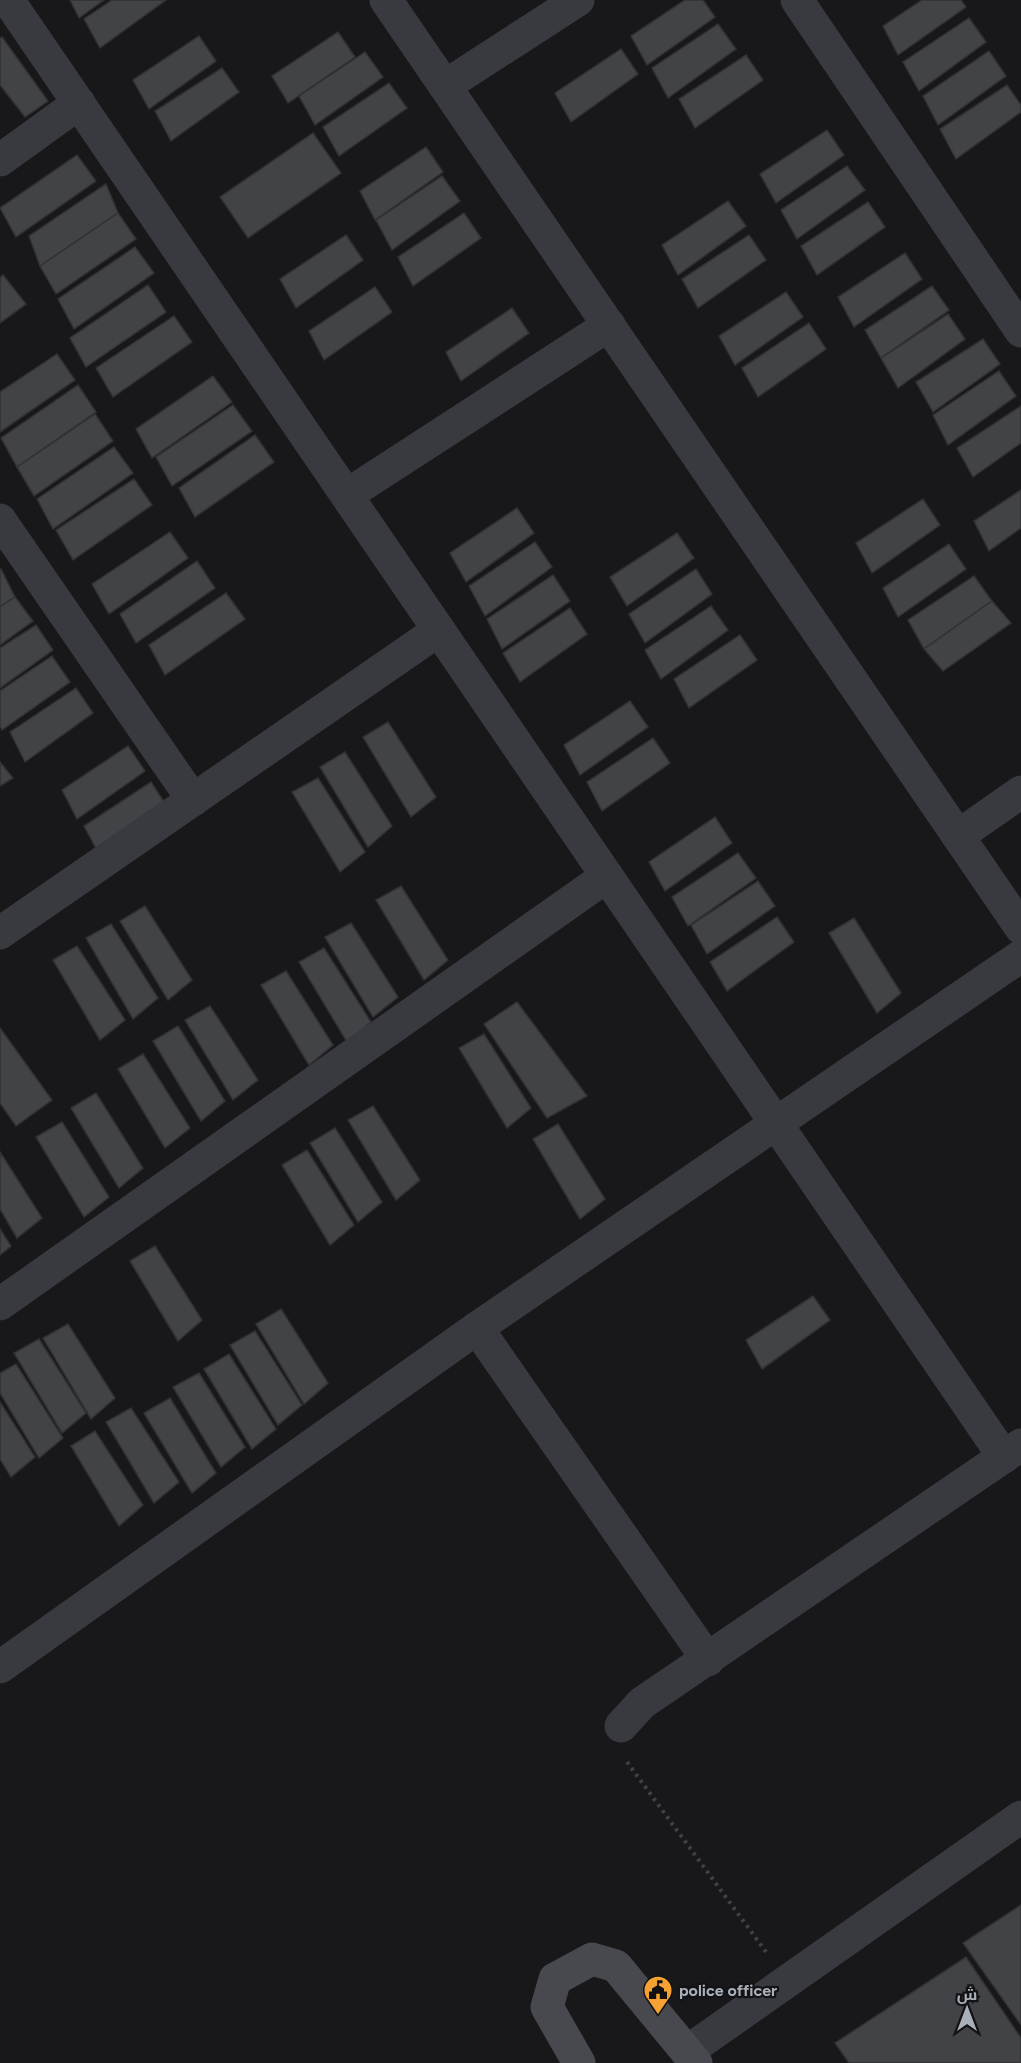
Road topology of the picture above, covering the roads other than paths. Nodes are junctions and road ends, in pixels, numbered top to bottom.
1 (8, 0) edge
2 (386, 0) edge
3 (578, 0) edge
4 (797, 0) edge
5 (445, 86) junction
6 (79, 103) junction
7 (0, 160) edge
8 (609, 325) junction
9 (1021, 331) edge
10 (346, 495) junction
11 (0, 520) edge
12 (439, 630) junction
13 (1021, 792) edge
14 (193, 800) junction
15 (958, 836) junction
16 (607, 876) junction
17 (1021, 928) edge
18 (0, 933) edge
19 (1021, 956) edge
20 (776, 1123) junction
21 (0, 1304) edge
22 (477, 1328) junction
23 (1012, 1451) edge
24 (708, 1660) junction
25 (0, 1667) edge
26 (621, 1726) road end
27 (1021, 1818) edge
28 (692, 2057) edge
29 (579, 2063) edge

1 - 6 street
2 - 5 street
3 - 5 street
4 - 9 street
5 - 8 street
6 - 7 street
6 - 10 street
8 - 10 street
8 - 15 street
10 - 12 street
11 - 14 street
12 - 14 street
12 - 16 street
13 - 15 street
14 - 18 street
15 - 17 street
16 - 20 street
16 - 21 street
19 - 20 street
20 - 22 street
20 - 23 street
22 - 24 street
22 - 25 street
23 - 24 street
24 - 26 street
27 - 28 street
28 - 29 street

